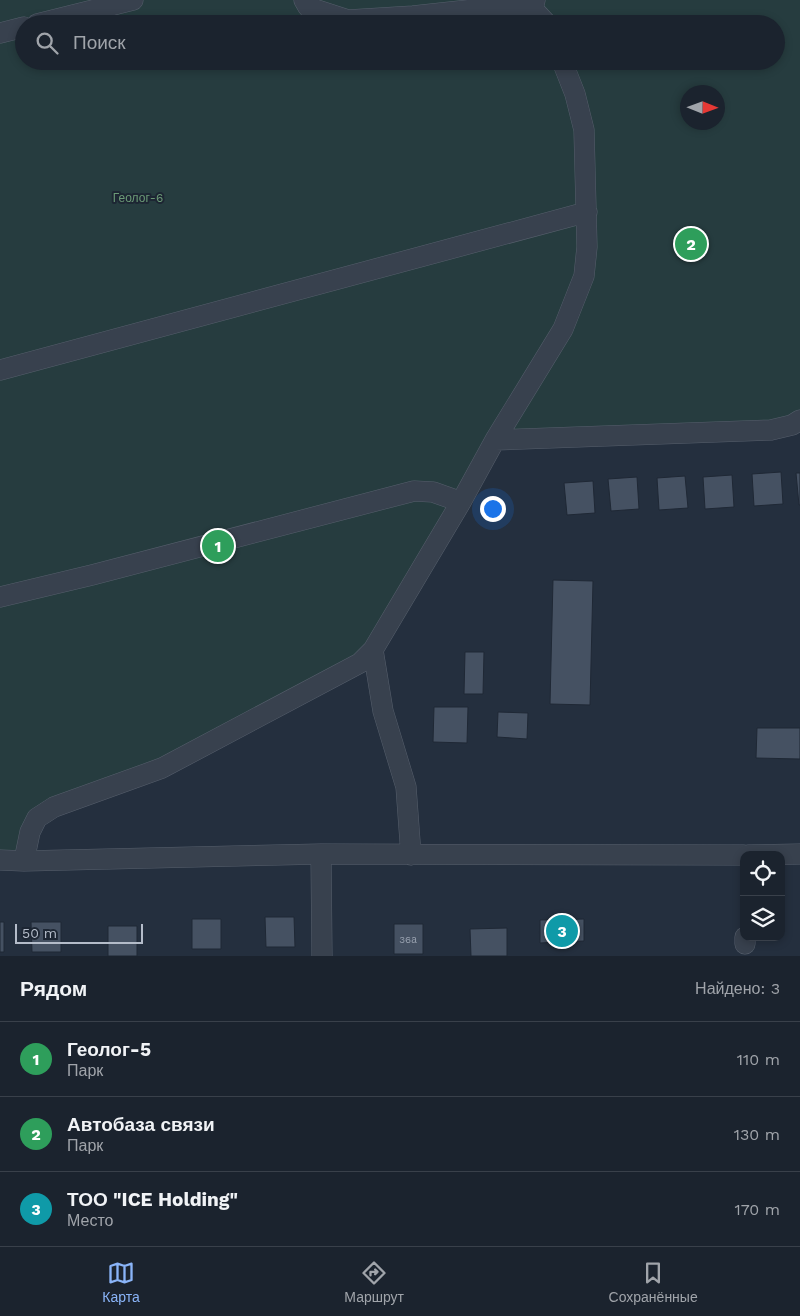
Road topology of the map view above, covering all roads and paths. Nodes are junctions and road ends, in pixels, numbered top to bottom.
1 (133, 0) edge
2 (304, 0) edge
3 (534, 4) edge
4 (73, 15) edge
5 (333, 15) edge
6 (422, 15) edge
7 (541, 15) edge
8 (15, 29) edge
9 (0, 33) edge
10 (566, 70) edge
11 (587, 212) junction
12 (0, 370) edge
13 (800, 420) edge
14 (495, 440) junction
15 (461, 502) junction
16 (0, 597) edge
17 (373, 650) junction
18 (321, 854) junction
19 (785, 854) edge
20 (800, 854) edge
21 (411, 855) junction
22 (740, 855) edge
23 (0, 860) edge
24 (24, 861) junction
25 (322, 956) edge

1 - 4 street
2 - 5 street
3 - 6 street
3 - 7 street
8 - 9 street
10 - 11 street
11 - 12 street
11 - 14 street
13 - 14 street
14 - 15 street
15 - 16 street
15 - 17 street
17 - 21 street
17 - 24 street
18 - 21 street
18 - 24 street
18 - 25 street
19 - 20 street
21 - 22 street
23 - 24 street

